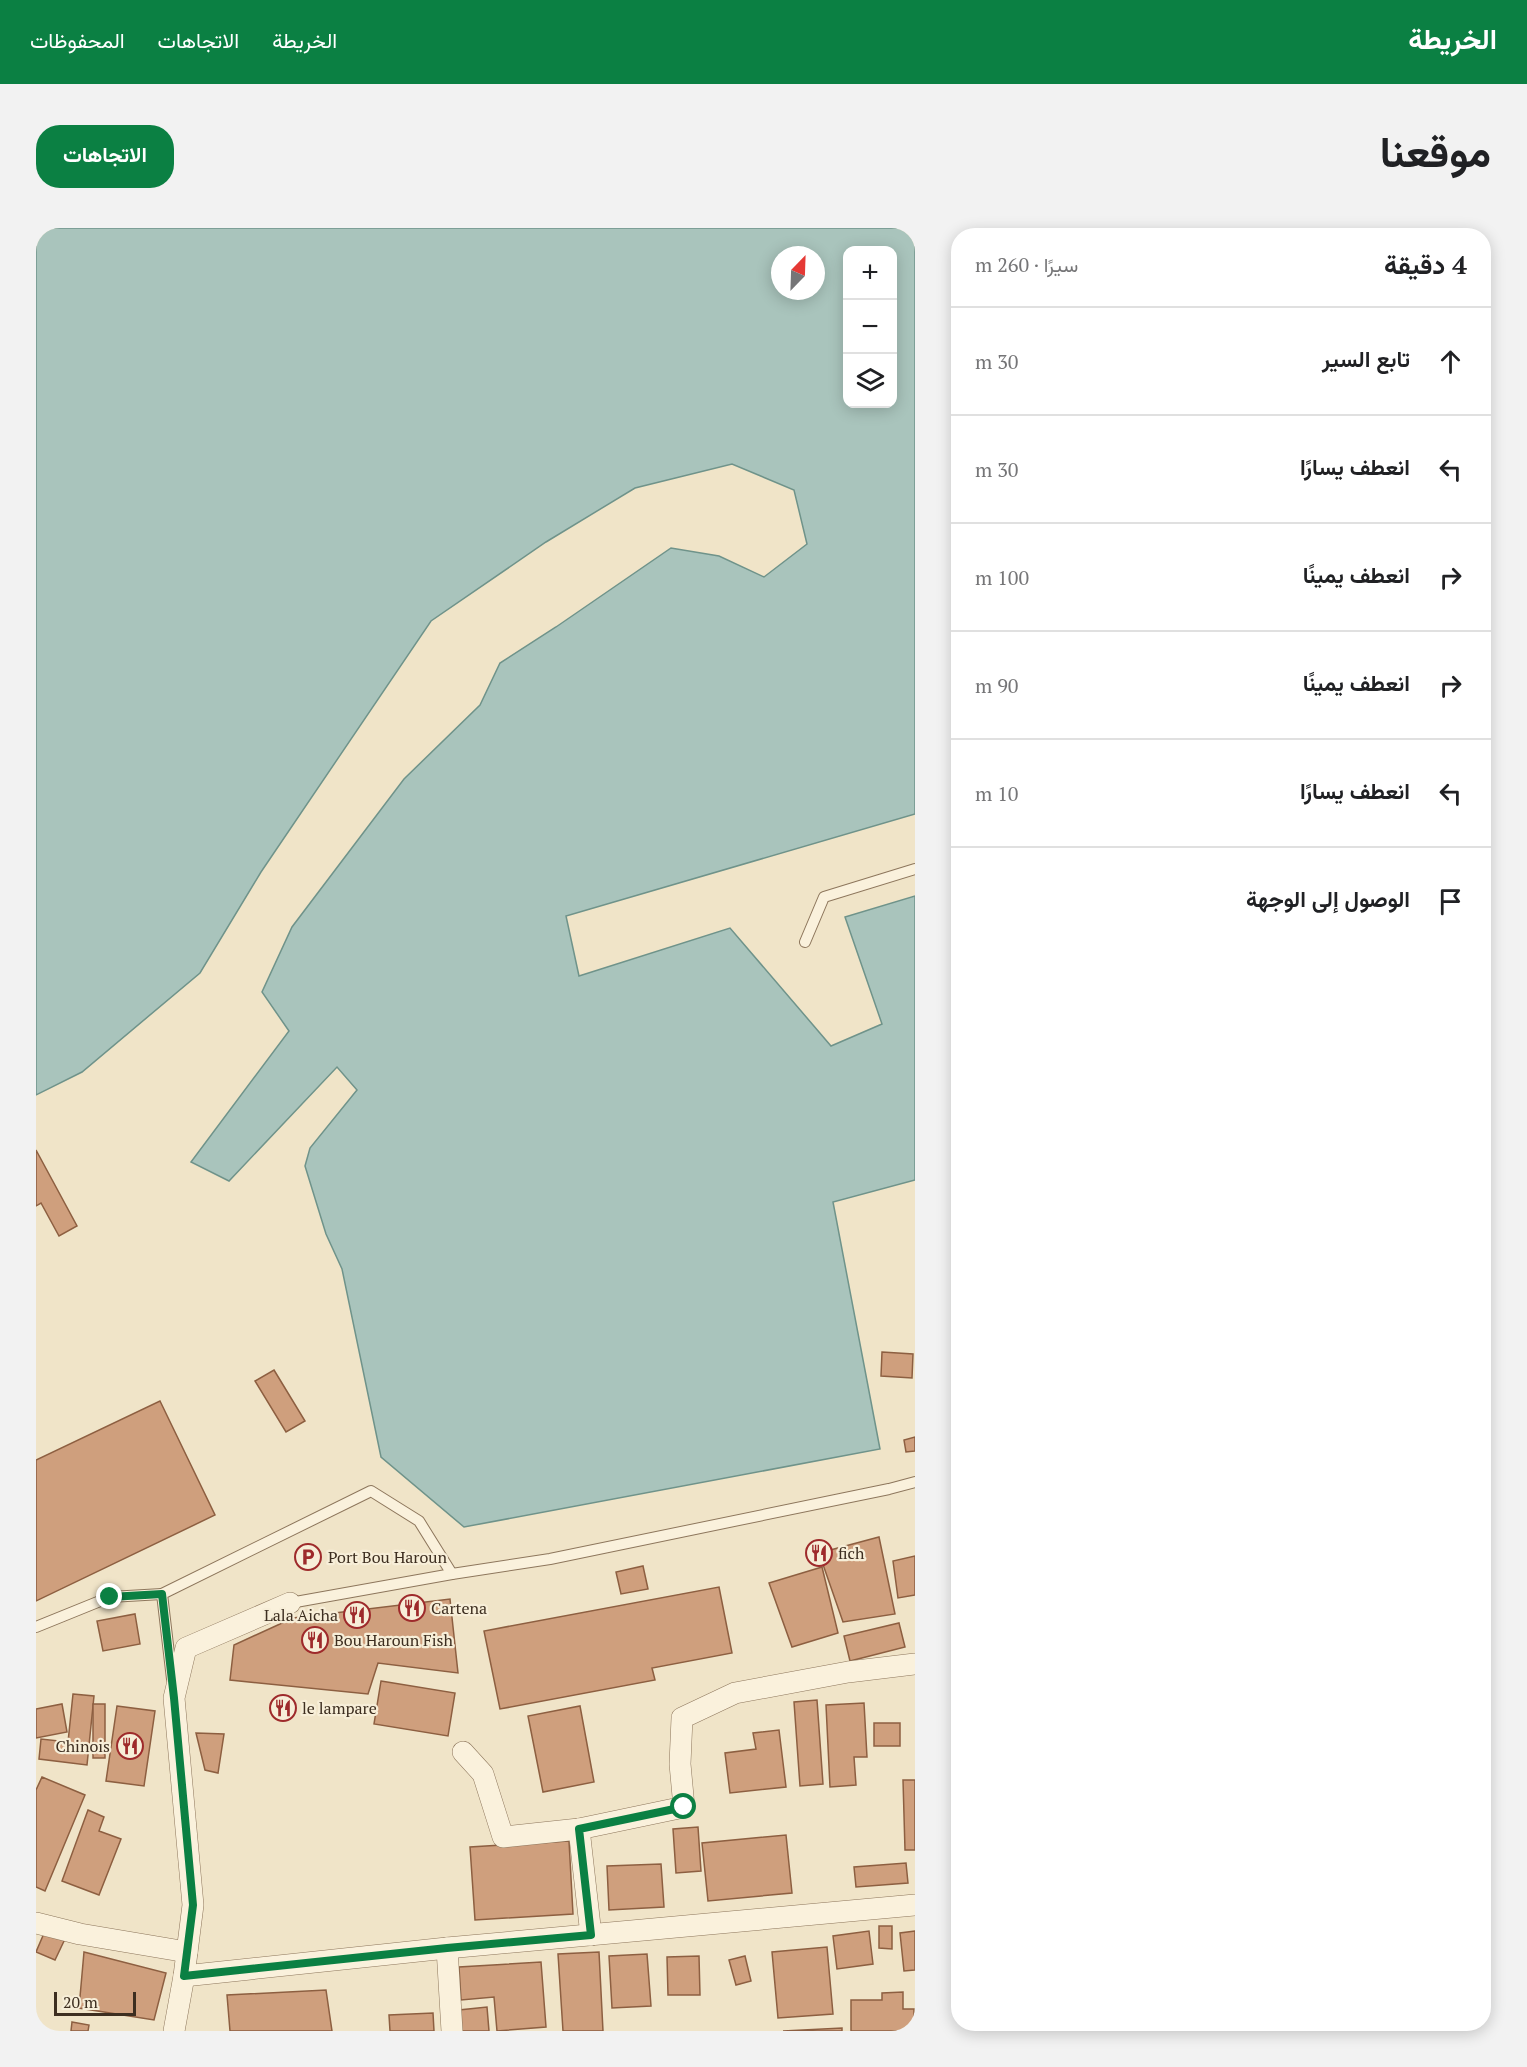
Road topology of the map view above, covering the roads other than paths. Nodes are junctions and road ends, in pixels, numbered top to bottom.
1 (915, 869) edge
2 (805, 942) dead end
3 (915, 1482) edge
4 (452, 1574) junction
5 (162, 1594) junction
6 (290, 1603) joint
7 (36, 1627) edge
8 (915, 1664) edge
9 (174, 1698) junction
10 (463, 1752) dead end
11 (579, 1829) junction
12 (915, 1905) edge
13 (36, 1923) edge
14 (591, 1935) junction
15 (447, 1948) junction
16 (187, 1952) junction
17 (184, 1976) junction
18 (174, 2031) edge
19 (452, 2031) edge

1 - 2 lane
3 - 4 lane
4 - 5 lane
4 - 6 lane
5 - 7 lane
5 - 9 lane
6 - 9 street
8 - 11 street
9 - 16 street
10 - 11 street
11 - 14 street
12 - 14 street
13 - 16 street
14 - 15 street
15 - 17 street
15 - 19 street
16 - 17 street
17 - 18 street

